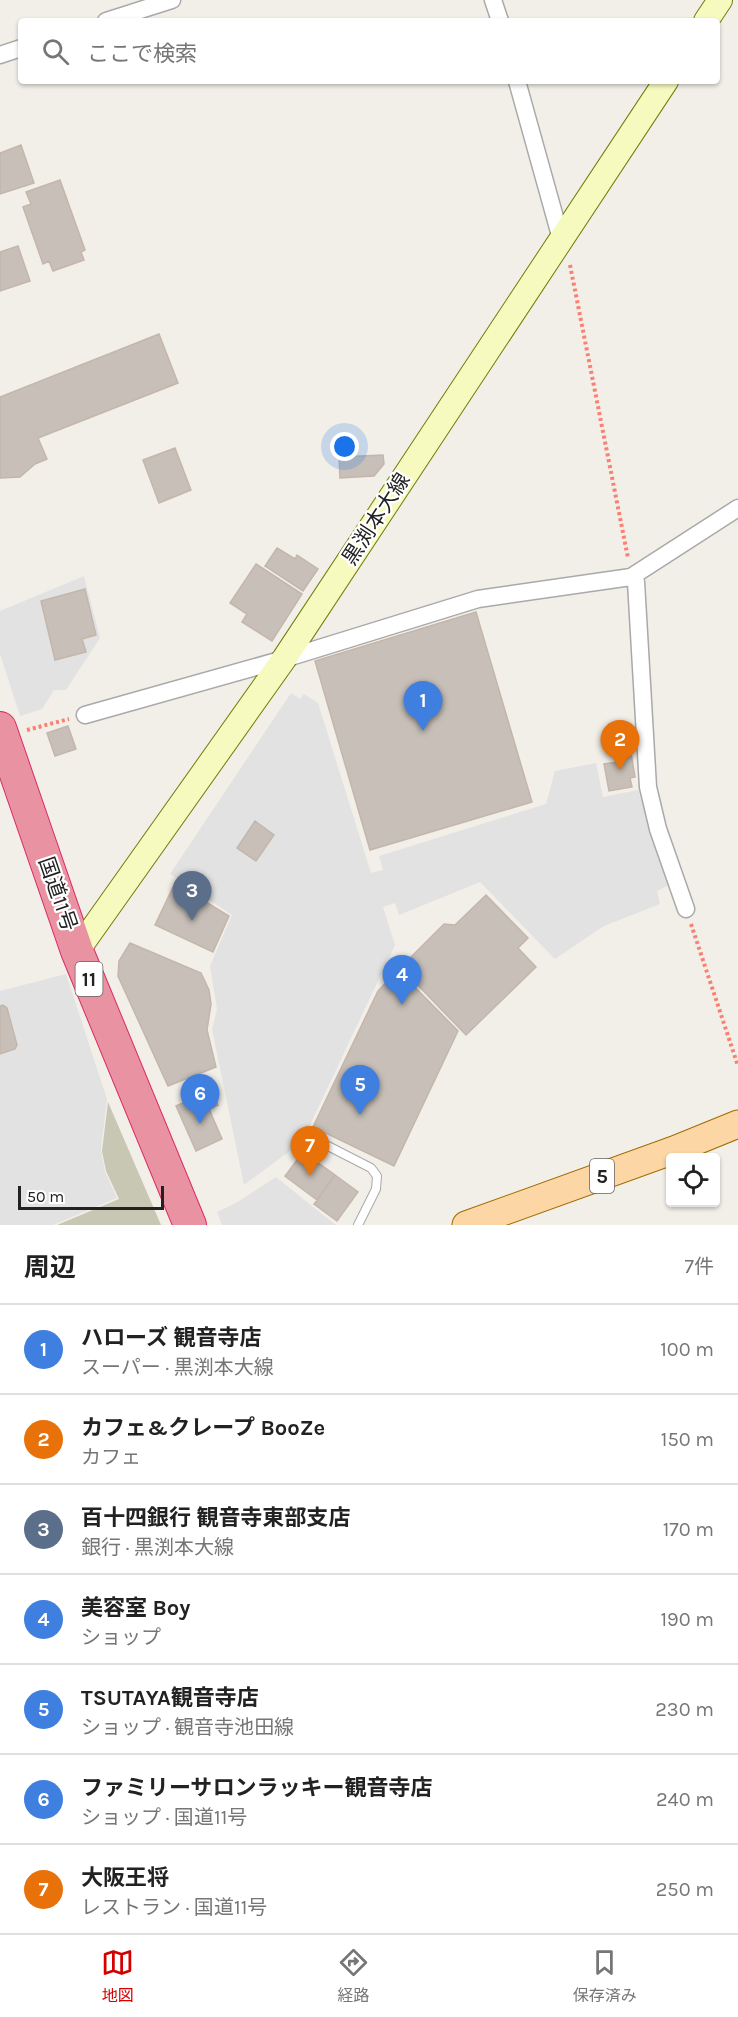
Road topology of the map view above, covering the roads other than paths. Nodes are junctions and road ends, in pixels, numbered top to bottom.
1 (172, 0) edge
2 (493, 0) edge
3 (720, 0) edge
4 (115, 18) edge
5 (499, 18) edge
6 (708, 18) edge
7 (18, 49) edge
8 (0, 55) edge
9 (518, 84) edge
10 (664, 84) edge
11 (561, 239) junction
12 (738, 508) edge
13 (631, 576) junction
14 (284, 659) junction
15 (85, 715) road end
16 (1, 734) edge
17 (686, 909) road end
18 (77, 951) junction
19 (738, 1124) edge
20 (328, 1146) dead end
21 (190, 1225) edge
22 (358, 1225) edge
23 (466, 1225) edge

1 - 4 street
2 - 5 street
3 - 6 main road
7 - 8 street
9 - 11 street
10 - 11 main road, 黒渕本大線
11 - 14 main road, 黒渕本大線
12 - 13 street
13 - 14 street
13 - 17 street
14 - 15 street
14 - 18 main road, 黒渕本大線
16 - 18 highway, 国道11号 / 11
18 - 21 highway, 国道11号 / 11
19 - 23 main road, 5
20 - 22 lane

